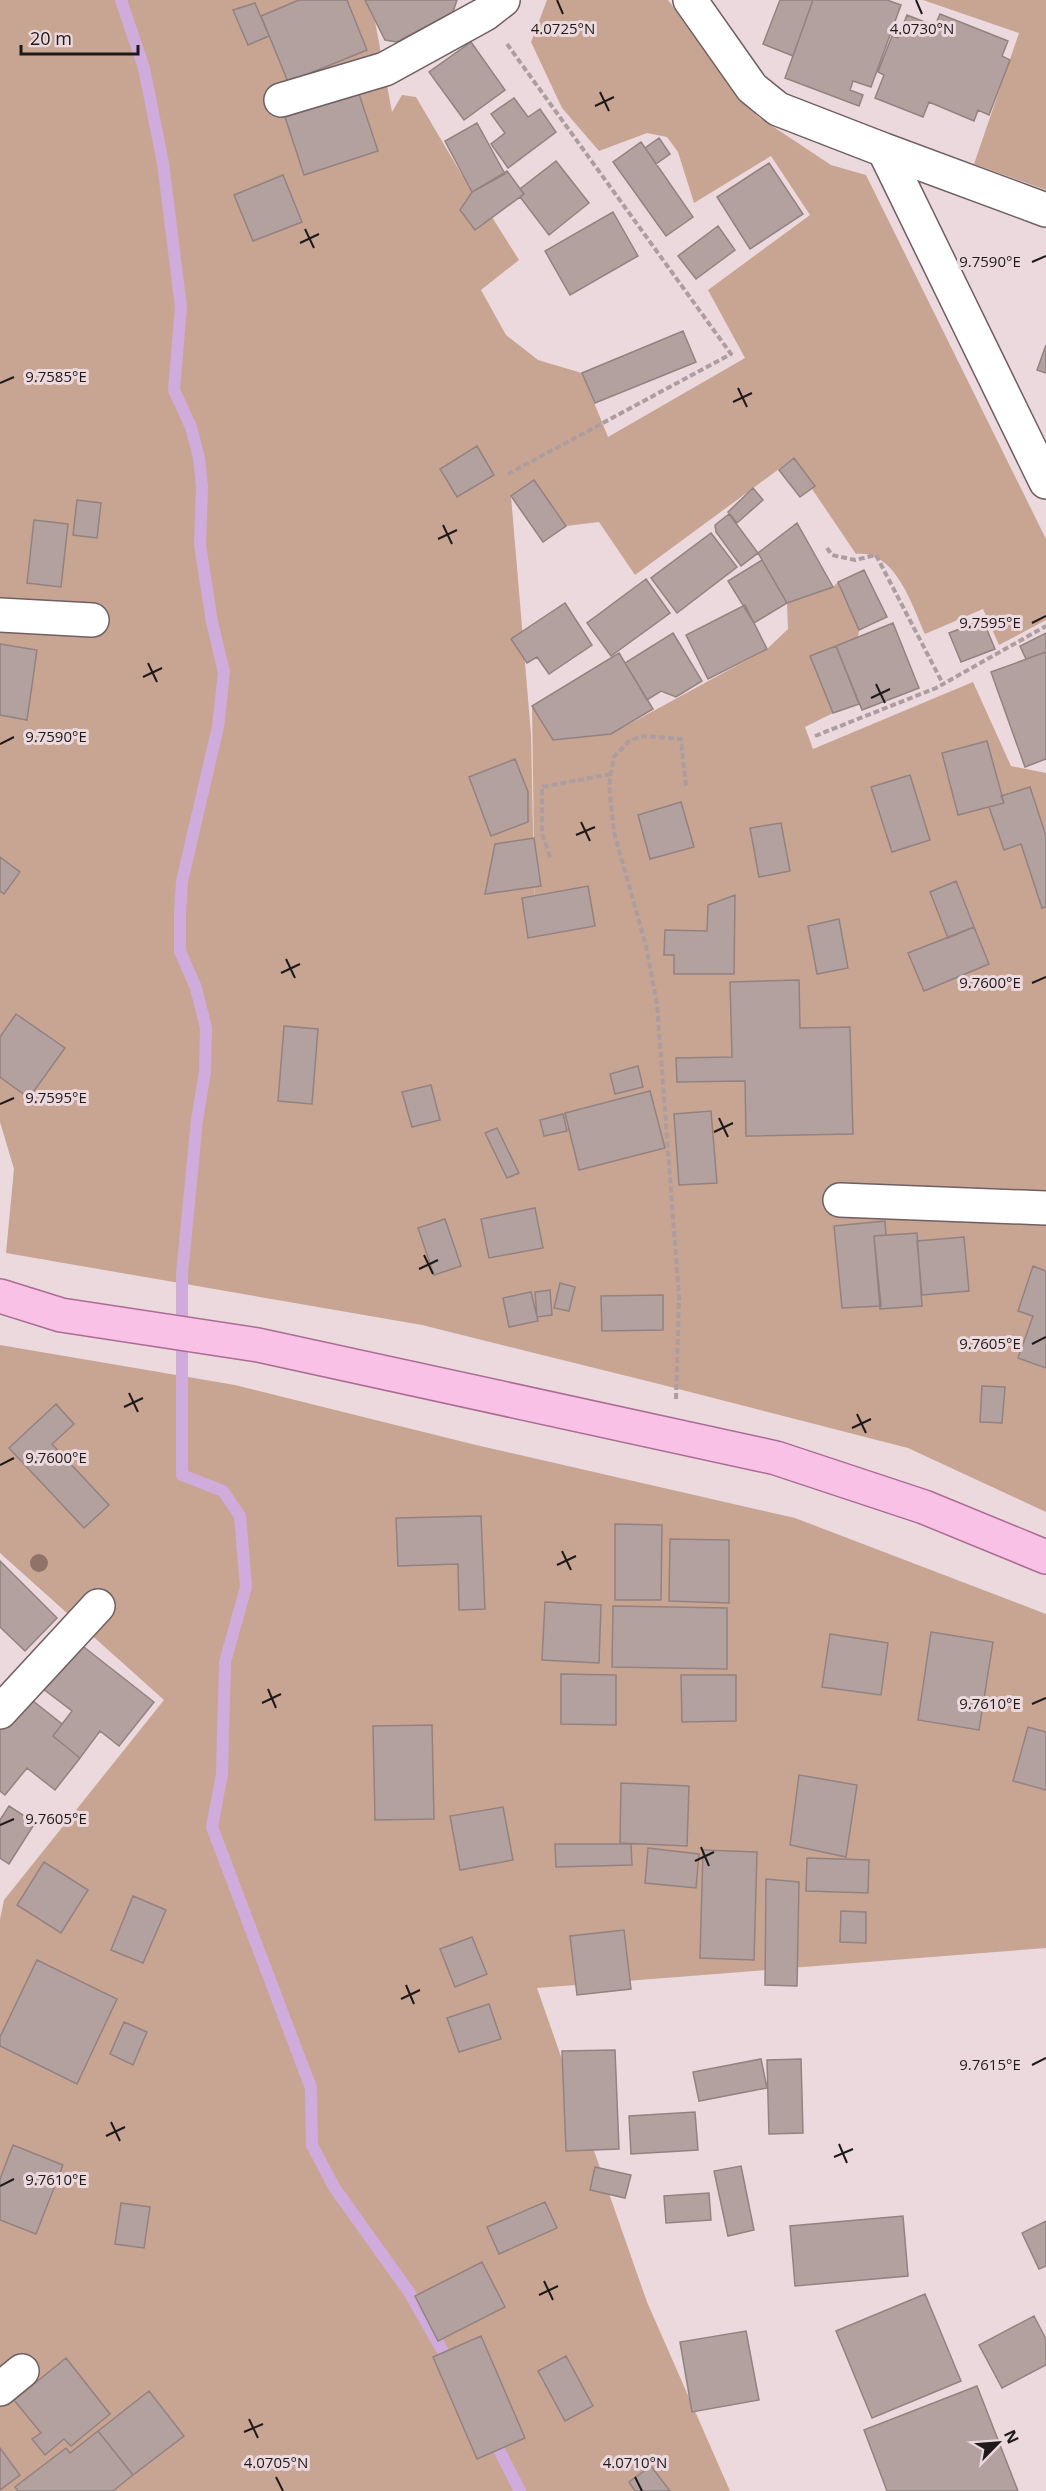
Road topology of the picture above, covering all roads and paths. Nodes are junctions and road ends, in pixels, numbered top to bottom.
1 (690, 0) edge
2 (494, 7) edge
3 (282, 100) dead end
4 (884, 150) junction
5 (1046, 210) edge
6 (508, 474) dead end
7 (1046, 482) edge
8 (827, 548) dead end
9 (0, 615) edge
10 (92, 620) dead end
11 (1046, 626) edge
12 (943, 684) junction
13 (815, 736) dead end
14 (611, 774) junction
15 (686, 787) dead end
16 (550, 857) dead end
17 (840, 1200) dead end
18 (1046, 1208) edge
19 (0, 1296) edge
20 (674, 1436) junction
21 (1046, 1557) edge
22 (98, 1606) dead end
23 (0, 1712) edge

1 - 4 street
2 - 3 street
2 - 6 path
4 - 5 street
4 - 7 street
8 - 12 path
9 - 10 street
11 - 12 path
12 - 13 path
14 - 15 path
14 - 16 path
14 - 20 path
17 - 18 street
19 - 20 main road
20 - 21 main road
22 - 23 street

